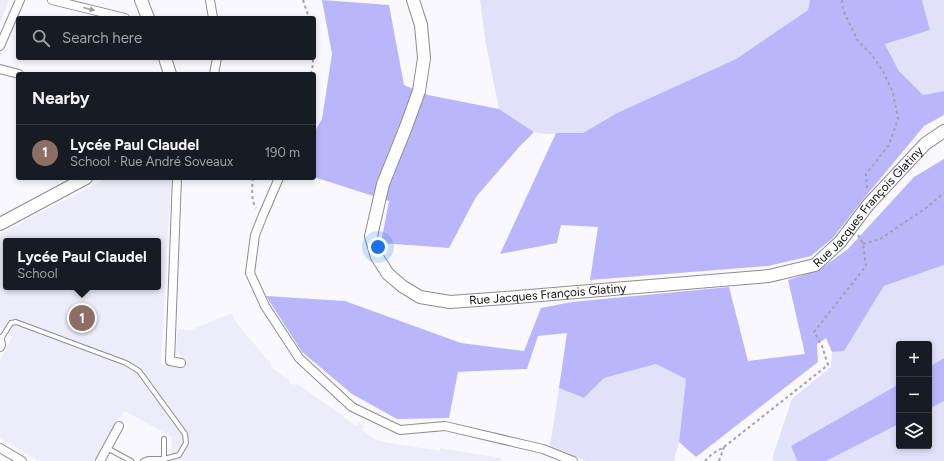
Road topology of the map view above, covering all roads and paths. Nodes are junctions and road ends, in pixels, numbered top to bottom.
1 (20, 0) edge
2 (52, 0) edge
3 (141, 0) edge
4 (210, 0) edge
5 (303, 0) edge
6 (413, 0) edge
7 (842, 0) edge
8 (118, 16) edge
9 (147, 16) edge
10 (213, 16) edge
11 (308, 16) edge
12 (0, 46) edge
13 (166, 60) edge
14 (217, 60) edge
15 (313, 60) edge
16 (0, 69) edge
17 (169, 72) edge
18 (214, 72) edge
19 (311, 72) edge
20 (16, 73) edge
21 (944, 131) edge
22 (82, 180) edge
23 (177, 180) edge
24 (253, 180) edge
25 (277, 180) edge
26 (944, 193) edge
27 (868, 205) junction
28 (263, 216) junction
29 (0, 224) edge
30 (851, 228) junction
31 (863, 244) junction
32 (0, 341) edge
33 (181, 363) dead end
34 (119, 426) dead end
35 (164, 439) dead end
36 (724, 447) junction
37 (0, 448) edge
38 (107, 448) junction
39 (164, 460) edge
40 (22, 461) edge
41 (100, 461) edge
42 (131, 461) edge
43 (143, 461) edge
44 (573, 461) edge
45 (704, 461) edge
46 (719, 461) edge

1 - 12 street
2 -> 8 street
3 - 9 main road
4 - 10 street
5 - 11 path
6 - 30 main road, Rue Jacques François Glatiny
7 - 27 path
13 - 17 main road
14 - 18 street
15 - 19 path
16 - 20 street
21 - 27 main road, Rue Jacques François Glatiny
22 - 29 main road
23 - 33 street
24 - 28 path
25 - 28 street
26 - 31 path
27 - 30 main road, Rue Jacques François Glatiny
28 - 44 street
30 - 31 path
31 - 36 path
32 - 39 lane
34 - 38 street
35 - 39 lane
36 - 45 path
36 - 46 path
37 - 40 street
38 - 41 street
38 - 42 lane
39 - 43 lane

